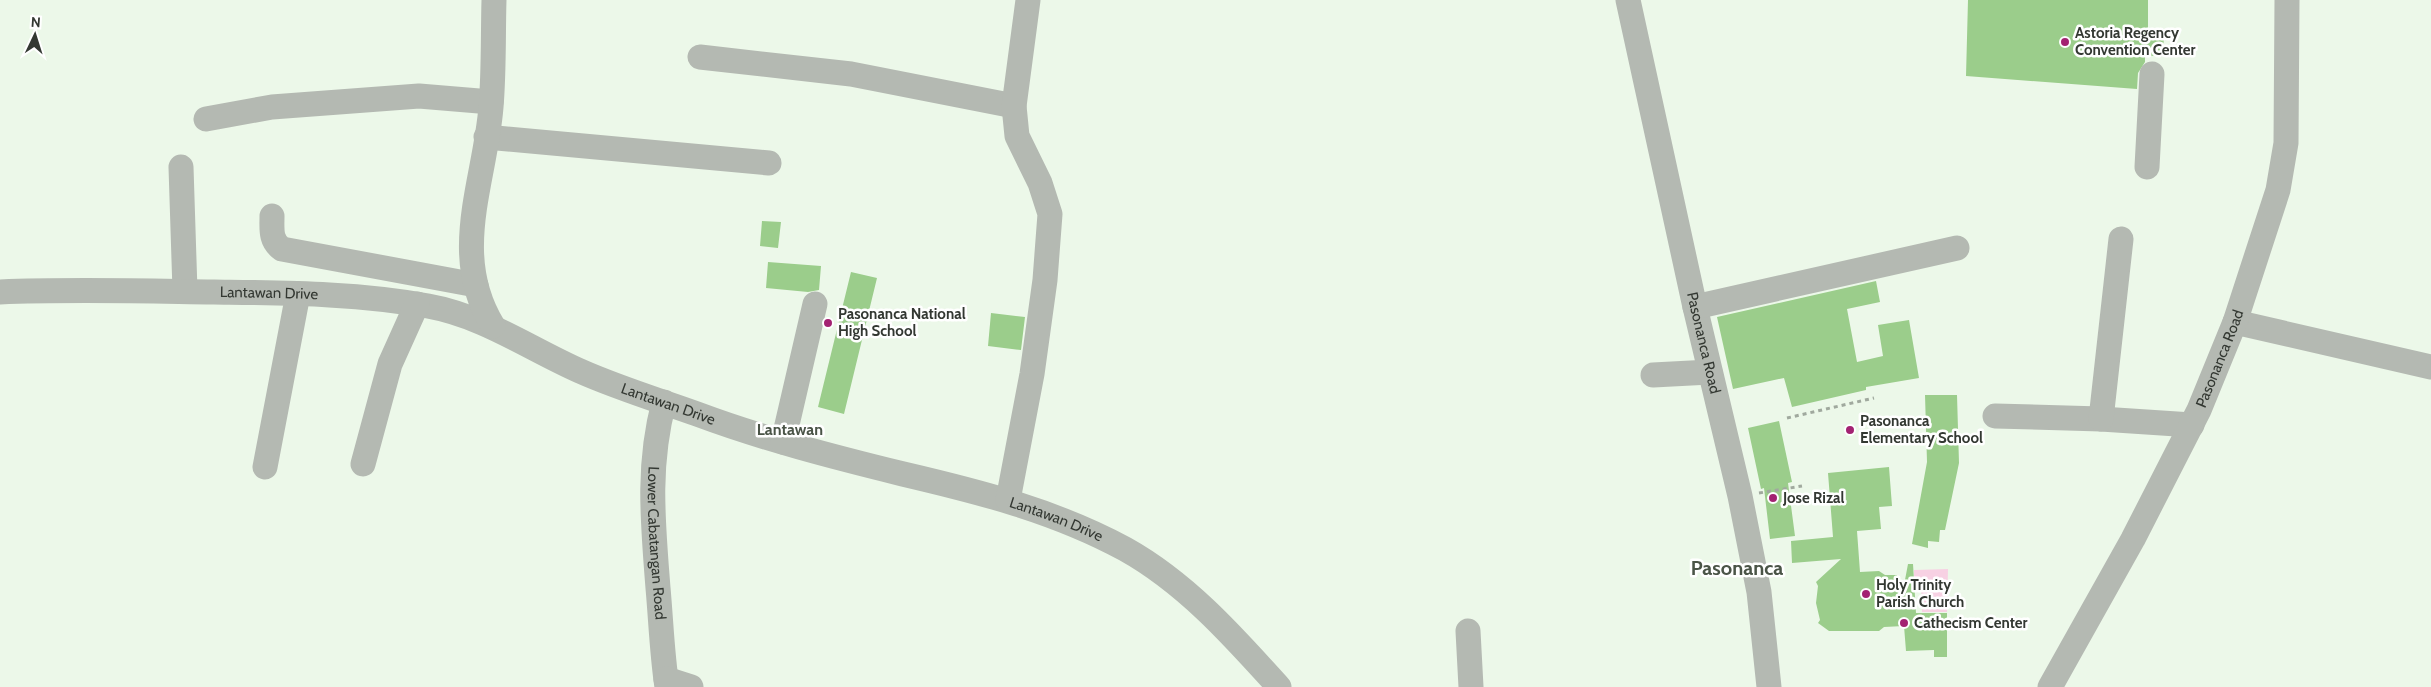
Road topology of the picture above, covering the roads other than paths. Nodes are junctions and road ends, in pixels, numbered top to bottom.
1 (494, 0) edge
2 (1028, 0) edge
3 (1628, 0) edge
4 (2287, 0) edge
5 (700, 57) dead end
6 (2152, 74) dead end
7 (491, 102) junction
8 (1014, 106) junction
9 (206, 119) dead end
10 (486, 137) junction
11 (769, 163) dead end
12 (181, 166) dead end
13 (2147, 167) dead end
14 (272, 216) dead end
15 (2121, 239) dead end
16 (1957, 248) dead end
17 (476, 285) junction
18 (185, 291) junction
19 (0, 292) edge
20 (298, 294) junction
21 (417, 304) junction
22 (815, 304) dead end
23 (1696, 307) junction
24 (2235, 322) junction
25 (492, 326) junction
26 (2431, 367) edge
27 (1710, 372) junction
28 (1653, 375) dead end
29 (664, 402) junction
30 (1995, 416) dead end
31 (2100, 419) junction
32 (2192, 425) junction
33 (783, 442) junction
34 (363, 464) dead end
35 (265, 467) dead end
36 (1008, 500) junction
37 (1468, 631) dead end
38 (666, 683) edge
39 (691, 687) edge
40 (1279, 687) edge
41 (1471, 687) edge
42 (1769, 687) edge
43 (2050, 687) edge

1 - 7 street
2 - 8 street
3 - 23 street, Pasonanca Road
4 - 24 street, Pasonanca Road
5 - 8 street
6 - 13 street
7 - 9 street
7 - 10 street
8 - 36 street
10 - 11 street
10 - 17 street
12 - 18 street
14 - 17 street
15 - 31 street
16 - 23 street
17 - 25 street
18 - 19 street, Lantawan Drive
18 - 20 street, Lantawan Drive
20 - 21 street, Lantawan Drive
20 - 35 street
21 - 25 street, Lantawan Drive
21 - 34 street
22 - 33 street
23 - 27 street, Pasonanca Road
24 - 26 street
24 - 32 street, Pasonanca Road
25 - 29 street, Lantawan Drive
27 - 28 street
27 - 42 street, Pasonanca Road
29 - 33 street, Lantawan Drive
29 - 38 street, Lower Cabatangan Road
30 - 31 street
31 - 32 street
32 - 43 street, Pasonanca Road
33 - 36 street, Lantawan Drive
36 - 40 street, Lantawan Drive
37 - 41 street
38 - 39 street

